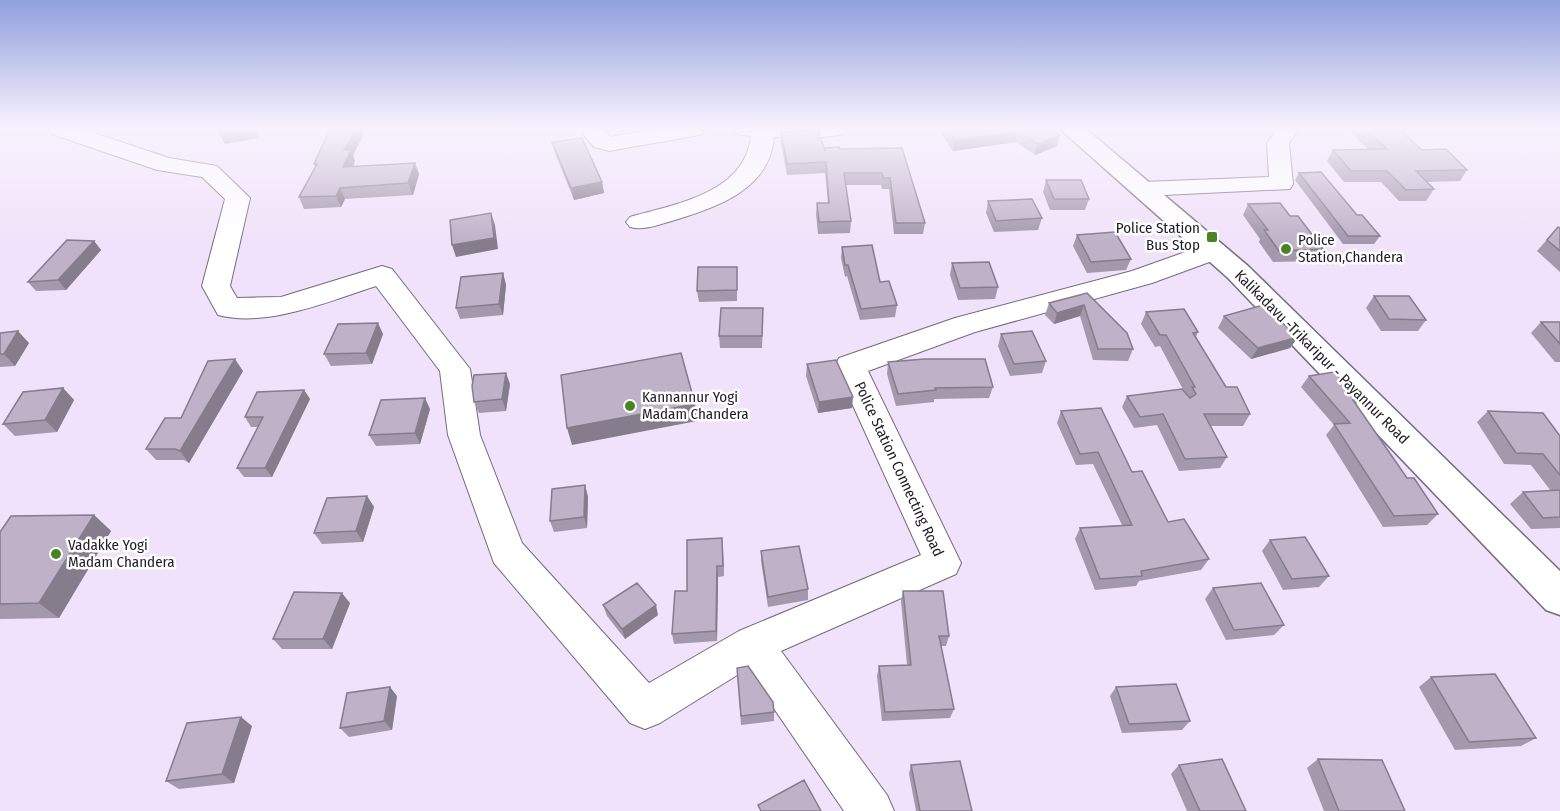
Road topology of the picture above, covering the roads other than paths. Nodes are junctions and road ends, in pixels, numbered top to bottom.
1 (179, 167) edge
2 (753, 167) edge
3 (1117, 167) edge
4 (1280, 167) edge
5 (1143, 189) junction
6 (639, 222) dead end
7 (1214, 251) junction
8 (1560, 597) edge
9 (753, 644) junction
10 (871, 811) edge

1 - 9 street
2 - 6 street
3 - 5 main road, Kalikadavu -Trikaripur - Payannur Road
4 - 5 street
5 - 7 main road, Kalikadavu -Trikaripur - Payannur Road
7 - 8 main road, Kalikadavu -Trikaripur - Payannur Road
7 - 9 street, Police Station Connecting Road
9 - 10 street

